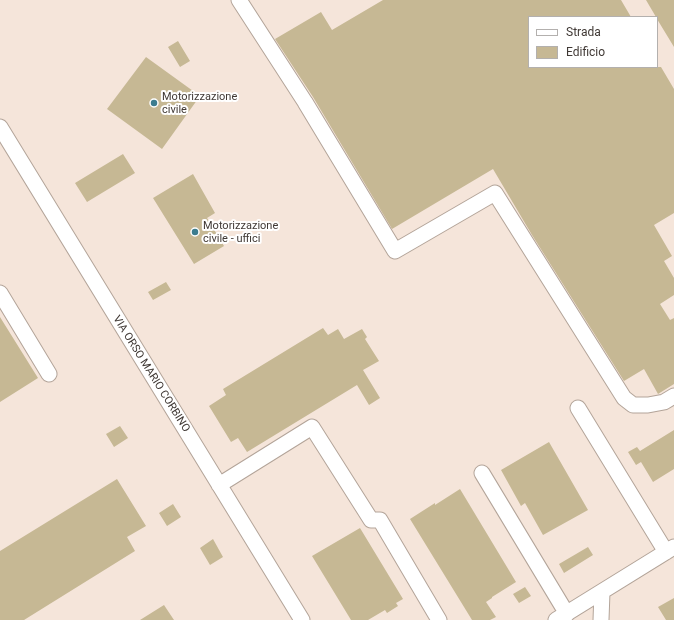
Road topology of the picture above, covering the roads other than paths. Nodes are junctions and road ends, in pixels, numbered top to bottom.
1 (240, 0) edge
2 (0, 127) edge
3 (2, 300) edge
4 (49, 374) dead end
5 (674, 396) edge
6 (578, 408) dead end
7 (482, 473) dead end
8 (219, 485) junction
9 (670, 550) edge
10 (602, 592) junction
11 (561, 617) edge
12 (302, 620) edge
13 (440, 620) edge
14 (601, 620) edge

1 - 5 street
2 - 8 street, VIA ORSO MARIO CORBINO
3 - 4 street
6 - 9 street
7 - 11 street
8 - 12 street, VIA ORSO MARIO CORBINO
8 - 13 street
9 - 10 street
10 - 11 street
10 - 14 street

